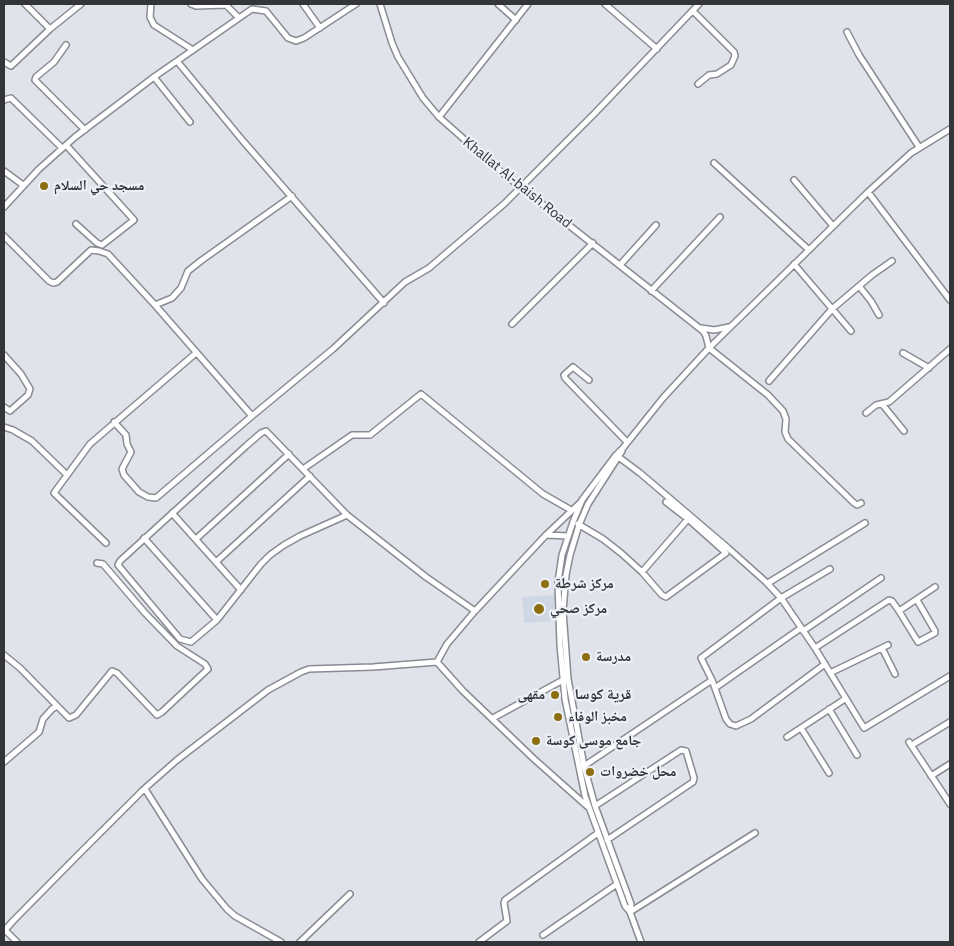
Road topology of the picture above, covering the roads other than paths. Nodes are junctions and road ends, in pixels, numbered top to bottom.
1 (25, 4) edge
2 (81, 4) edge
3 (151, 4) edge
4 (191, 4) edge
5 (265, 4) edge
6 (303, 4) edge
7 (356, 4) edge
8 (380, 4) edge
9 (498, 4) edge
10 (528, 4) edge
11 (604, 4) edge
12 (699, 4) edge
13 (693, 11) junction
14 (266, 12) junction
15 (239, 18) junction
16 (516, 20) junction
17 (320, 28) junction
18 (50, 29) junction
19 (847, 32) dead end
20 (66, 45) dead end
21 (657, 49) junction
22 (193, 50) junction
23 (177, 61) junction
24 (4, 62) edge
25 (154, 78) junction
26 (698, 84) dead end
27 (4, 100) edge
28 (439, 117) junction
29 (190, 122) dead end
30 (950, 129) edge
31 (85, 130) junction
32 (64, 146) junction
33 (919, 147) junction
34 (714, 163) dead end
35 (4, 171) edge
36 (794, 180) dead end
37 (23, 185) junction
38 (521, 188) junction
39 (868, 192) junction
40 (292, 196) junction
41 (4, 207) edge
42 (720, 217) dead end
43 (76, 224) dead end
44 (656, 226) dead end
45 (833, 226) junction
46 (4, 236) edge
47 (593, 244) junction
48 (809, 250) junction
49 (892, 261) dead end
50 (794, 264) junction
51 (620, 265) junction
52 (859, 286) junction
53 (650, 291) junction
54 (950, 300) edge
55 (384, 303) junction
56 (155, 305) junction
57 (832, 309) junction
58 (878, 315) dead end
59 (512, 324) dead end
60 (698, 327) junction
61 (730, 327) junction
62 (851, 331) dead end
63 (709, 348) junction
64 (950, 349) edge
65 (196, 353) junction
66 (903, 353) dead end
67 (4, 354) edge
68 (929, 368) junction
69 (589, 380) dead end
70 (770, 381) dead end
71 (882, 404) junction
72 (4, 406) edge
73 (866, 413) dead end
74 (252, 416) junction
75 (114, 422) junction
76 (4, 427) edge
77 (904, 432) dead end
78 (627, 442) junction
79 (289, 454) junction
80 (617, 456) junction
81 (303, 469) junction
82 (66, 474) junction
83 (310, 476) junction
84 (582, 500) junction
85 (666, 502) dead end
86 (861, 503) dead end
87 (572, 510) junction
88 (172, 513) junction
89 (347, 515) junction
90 (688, 519) junction
91 (573, 522) junction
92 (866, 523) dead end
93 (579, 525) junction
94 (546, 535) junction
95 (568, 536) junction
96 (144, 538) junction
97 (196, 539) junction
98 (106, 543) dead end
99 (216, 562) junction
100 (97, 563) dead end
101 (830, 568) dead end
102 (642, 572) junction
103 (881, 578) dead end
104 (768, 583) junction
105 (558, 586) junction
106 (565, 586) junction
107 (935, 586) dead end
108 (242, 590) junction
109 (781, 598) junction
110 (917, 600) junction
111 (475, 611) junction
112 (899, 611) junction
113 (216, 620) junction
114 (802, 630) junction
115 (563, 645) junction
116 (815, 648) junction
117 (4, 655) edge
118 (437, 662) junction
119 (564, 662) junction
120 (825, 664) junction
121 (830, 673) junction
122 (895, 674) dead end
123 (950, 676) edge
124 (563, 680) junction
125 (712, 680) junction
126 (715, 688) junction
127 (845, 698) junction
128 (57, 706) junction
129 (829, 709) junction
130 (493, 718) junction
131 (950, 722) edge
132 (801, 728) junction
133 (787, 737) dead end
134 (857, 755) dead end
135 (4, 762) edge
136 (950, 764) edge
137 (584, 766) junction
138 (829, 773) dead end
139 (931, 776) junction
140 (145, 788) junction
141 (588, 795) junction
142 (950, 804) edge
143 (592, 807) junction
144 (598, 833) junction
145 (755, 833) dead end
146 (607, 840) junction
147 (617, 884) junction
148 (350, 894) dead end
149 (630, 912) junction
150 (5, 930) edge
151 (543, 935) dead end
152 (17, 942) edge
153 (281, 942) edge
154 (300, 942) edge
155 (479, 942) edge
156 (641, 942) edge

1 - 18 street
2 - 18 street
3 - 22 street
4 - 15 street
5 - 14 street
6 - 17 street
7 - 17 street
8 - 28 street, Khallat Al-baish Road
9 - 16 street
10 - 16 street
11 - 21 street
12 - 13 street
13 - 21 street
13 - 26 street
14 - 15 street
14 - 17 street
15 - 22 street
16 - 28 street
18 - 24 street
19 - 33 street
20 - 31 street
21 - 38 street
22 - 23 street
23 - 25 street
23 - 40 street
25 - 29 street
25 - 31 street
27 - 32 street
28 - 38 street, Khallat Al-baish Road
30 - 33 street
31 - 32 street
32 - 37 street
32 - 43 street
33 - 39 street
34 - 48 street
35 - 37 street
36 - 45 street
37 - 41 street
38 - 47 street, Khallat Al-baish Road
38 - 55 street
39 - 45 street
39 - 54 street
40 - 55 street
40 - 56 street
42 - 53 street
44 - 51 street
45 - 48 street
46 - 56 street
47 - 51 street, Khallat Al-baish Road
47 - 59 street
48 - 50 street
49 - 52 street
50 - 57 street
50 - 61 street
51 - 53 street, Khallat Al-baish Road
52 - 57 street
52 - 58 street
53 - 60 street, Khallat Al-baish Road
55 - 74 street
56 - 65 street
57 - 62 street
57 - 70 street
60 - 61 street
60 - 63 street
61 - 63 street
63 - 78 street
63 - 86 street
64 - 68 street
65 - 74 street
65 - 75 street
66 - 68 street
67 - 72 street
68 - 71 street
69 - 78 street
71 - 73 street
71 - 77 street
74 - 75 street
75 - 82 street
76 - 82 street
78 - 80 street
79 - 81 street
79 - 88 street
79 - 97 street
80 - 84 street
80 - 93 street
80 - 104 street
81 - 83 street
81 - 87 street
82 - 98 street
83 - 89 street
83 - 99 street
84 - 87 street
84 - 91 street
85 - 90 street
87 - 94 street
88 - 96 street
88 - 97 street
89 - 108 street
89 - 111 street
90 - 102 street
90 - 102 street
91 - 93 street
91 - 95 street
92 - 104 street
93 - 102 street
93 - 106 street
94 - 95 street
94 - 111 street
95 - 105 street
96 - 113 street
96 - 113 street
97 - 99 street
99 - 108 street
100 - 128 street
101 - 109 street
103 - 114 street
104 - 109 street
105 - 106 street
105 - 115 street
106 - 115 street
107 - 110 street
108 - 113 street
109 - 114 street
109 - 125 street
110 - 112 street
110 - 112 street
111 - 118 street
112 - 116 street
114 - 116 street
114 - 126 street
115 - 119 street
116 - 120 street
117 - 128 street
118 - 130 street
118 - 140 street
119 - 124 street
119 - 137 street
120 - 121 street
120 - 126 street
121 - 122 street
121 - 127 street
123 - 127 street
124 - 130 street
124 - 141 street
125 - 126 street
125 - 137 street
127 - 129 street
128 - 135 street
129 - 132 street
129 - 134 street
130 - 143 street
131 - 139 street
132 - 133 street
132 - 138 street
136 - 139 street
137 - 141 street
139 - 142 street
140 - 150 street
140 - 153 street
141 - 143 street
143 - 144 street
143 - 146 street
143 - 146 street
144 - 147 street
144 - 155 street
145 - 149 street
146 - 149 street
147 - 149 street
147 - 151 street
148 - 154 street
149 - 156 street
150 - 152 street

